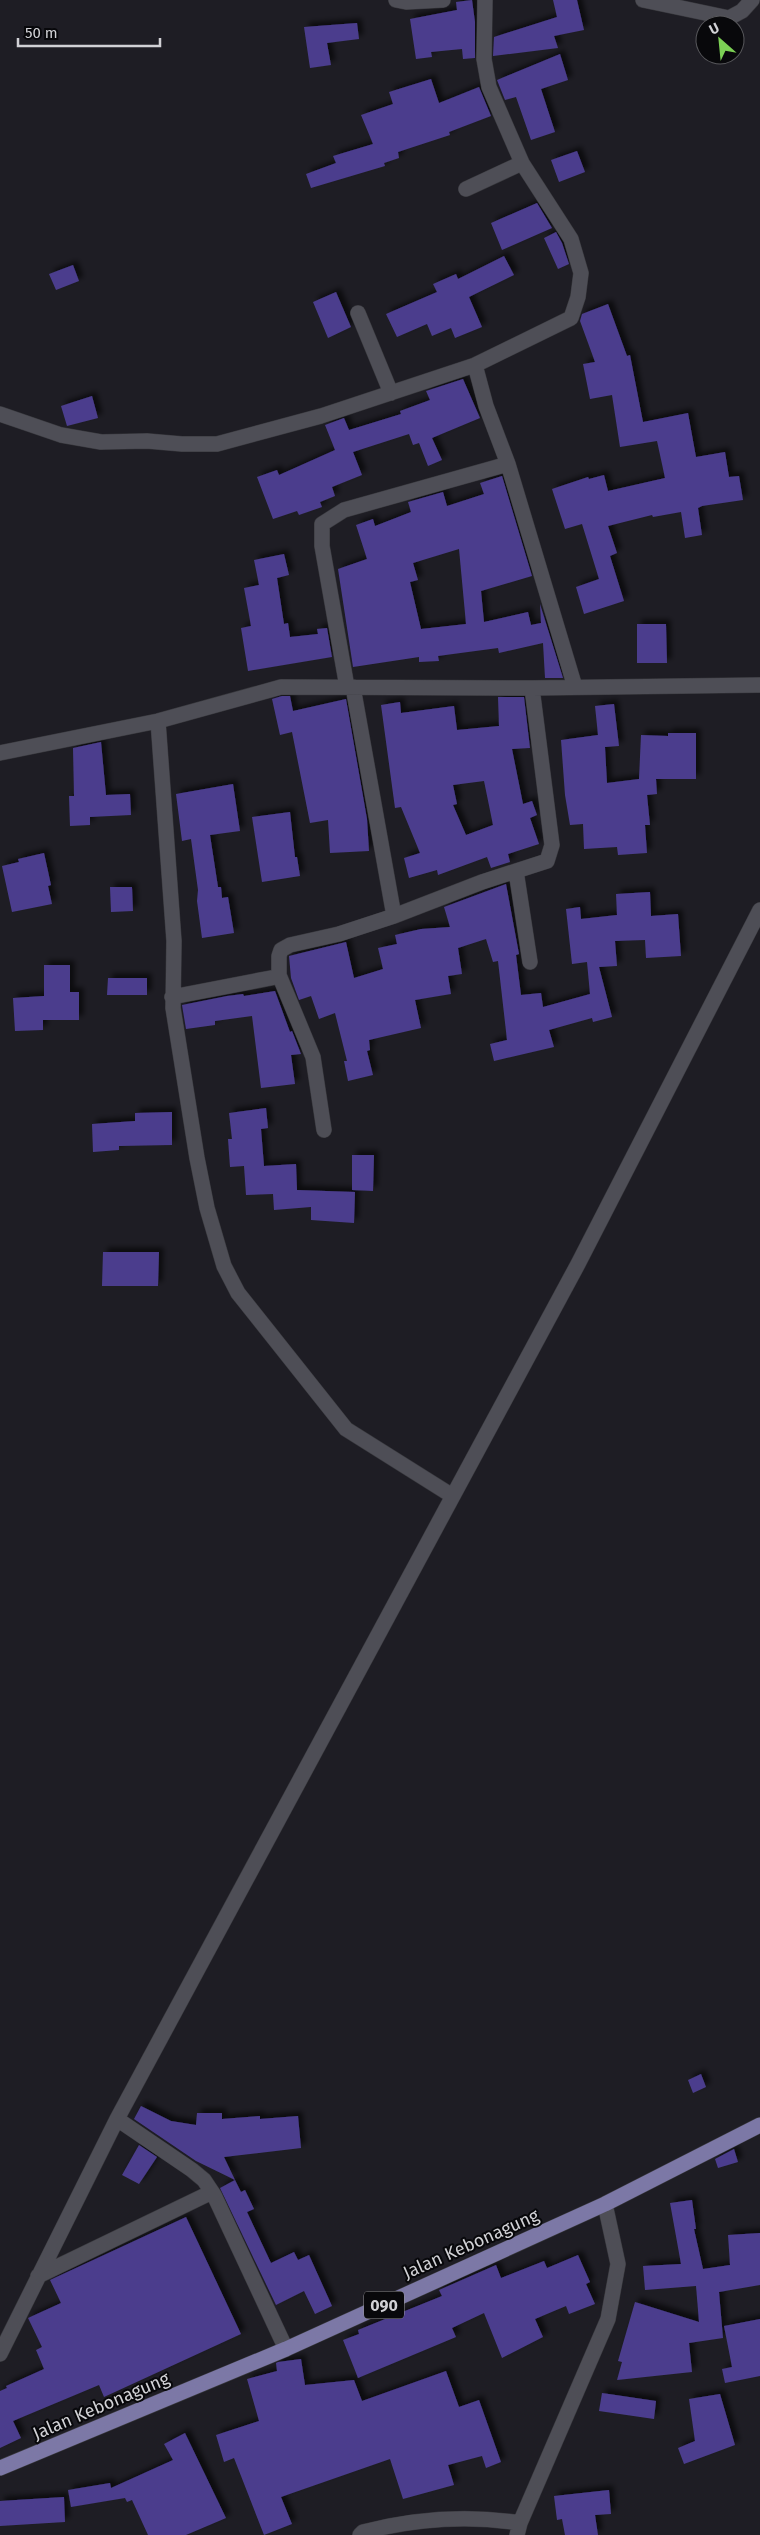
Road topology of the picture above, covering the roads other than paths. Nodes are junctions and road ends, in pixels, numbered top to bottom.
1 (396, 0) edge
2 (443, 0) edge
3 (485, 0) edge
4 (643, 0) edge
5 (752, 0) edge
6 (522, 163) junction
7 (466, 189) dead end
8 (358, 313) dead end
9 (475, 365) junction
10 (391, 393) junction
11 (0, 414) edge
12 (508, 464) junction
13 (760, 685) edge
14 (350, 687) junction
15 (575, 687) junction
16 (532, 688) junction
17 (158, 721) junction
18 (0, 753) edge
19 (516, 871) junction
20 (760, 910) edge
21 (394, 916) junction
22 (530, 962) dead end
23 (279, 975) junction
24 (172, 997) junction
25 (324, 1130) dead end
26 (451, 1495) junction
27 (117, 2119) junction
28 (760, 2125) edge
29 (212, 2192) junction
30 (605, 2204) junction
31 (38, 2276) junction
32 (286, 2349) junction
33 (0, 2354) edge
34 (0, 2468) edge
35 (519, 2529) edge
36 (360, 2535) edge

1 - 2 street
3 - 6 street
4 - 5 street
6 - 7 street
6 - 9 street
8 - 10 street
9 - 10 street
9 - 12 street
10 - 11 street
12 - 14 street
12 - 15 street
13 - 15 street
14 - 16 street
14 - 17 street
14 - 21 street
15 - 16 street
16 - 19 street
17 - 18 street
17 - 24 street
19 - 21 street
19 - 22 street
20 - 26 street
21 - 23 street
23 - 24 street
23 - 25 street
24 - 26 street
26 - 27 street
27 - 29 street
27 - 31 street
28 - 30 main road, Jalan Kebonagung / 090
29 - 31 street
29 - 32 street
30 - 32 main road, Jalan Kebonagung / 090
30 - 35 street
31 - 33 street
32 - 34 main road, Jalan Kebonagung / 090
35 - 36 street

